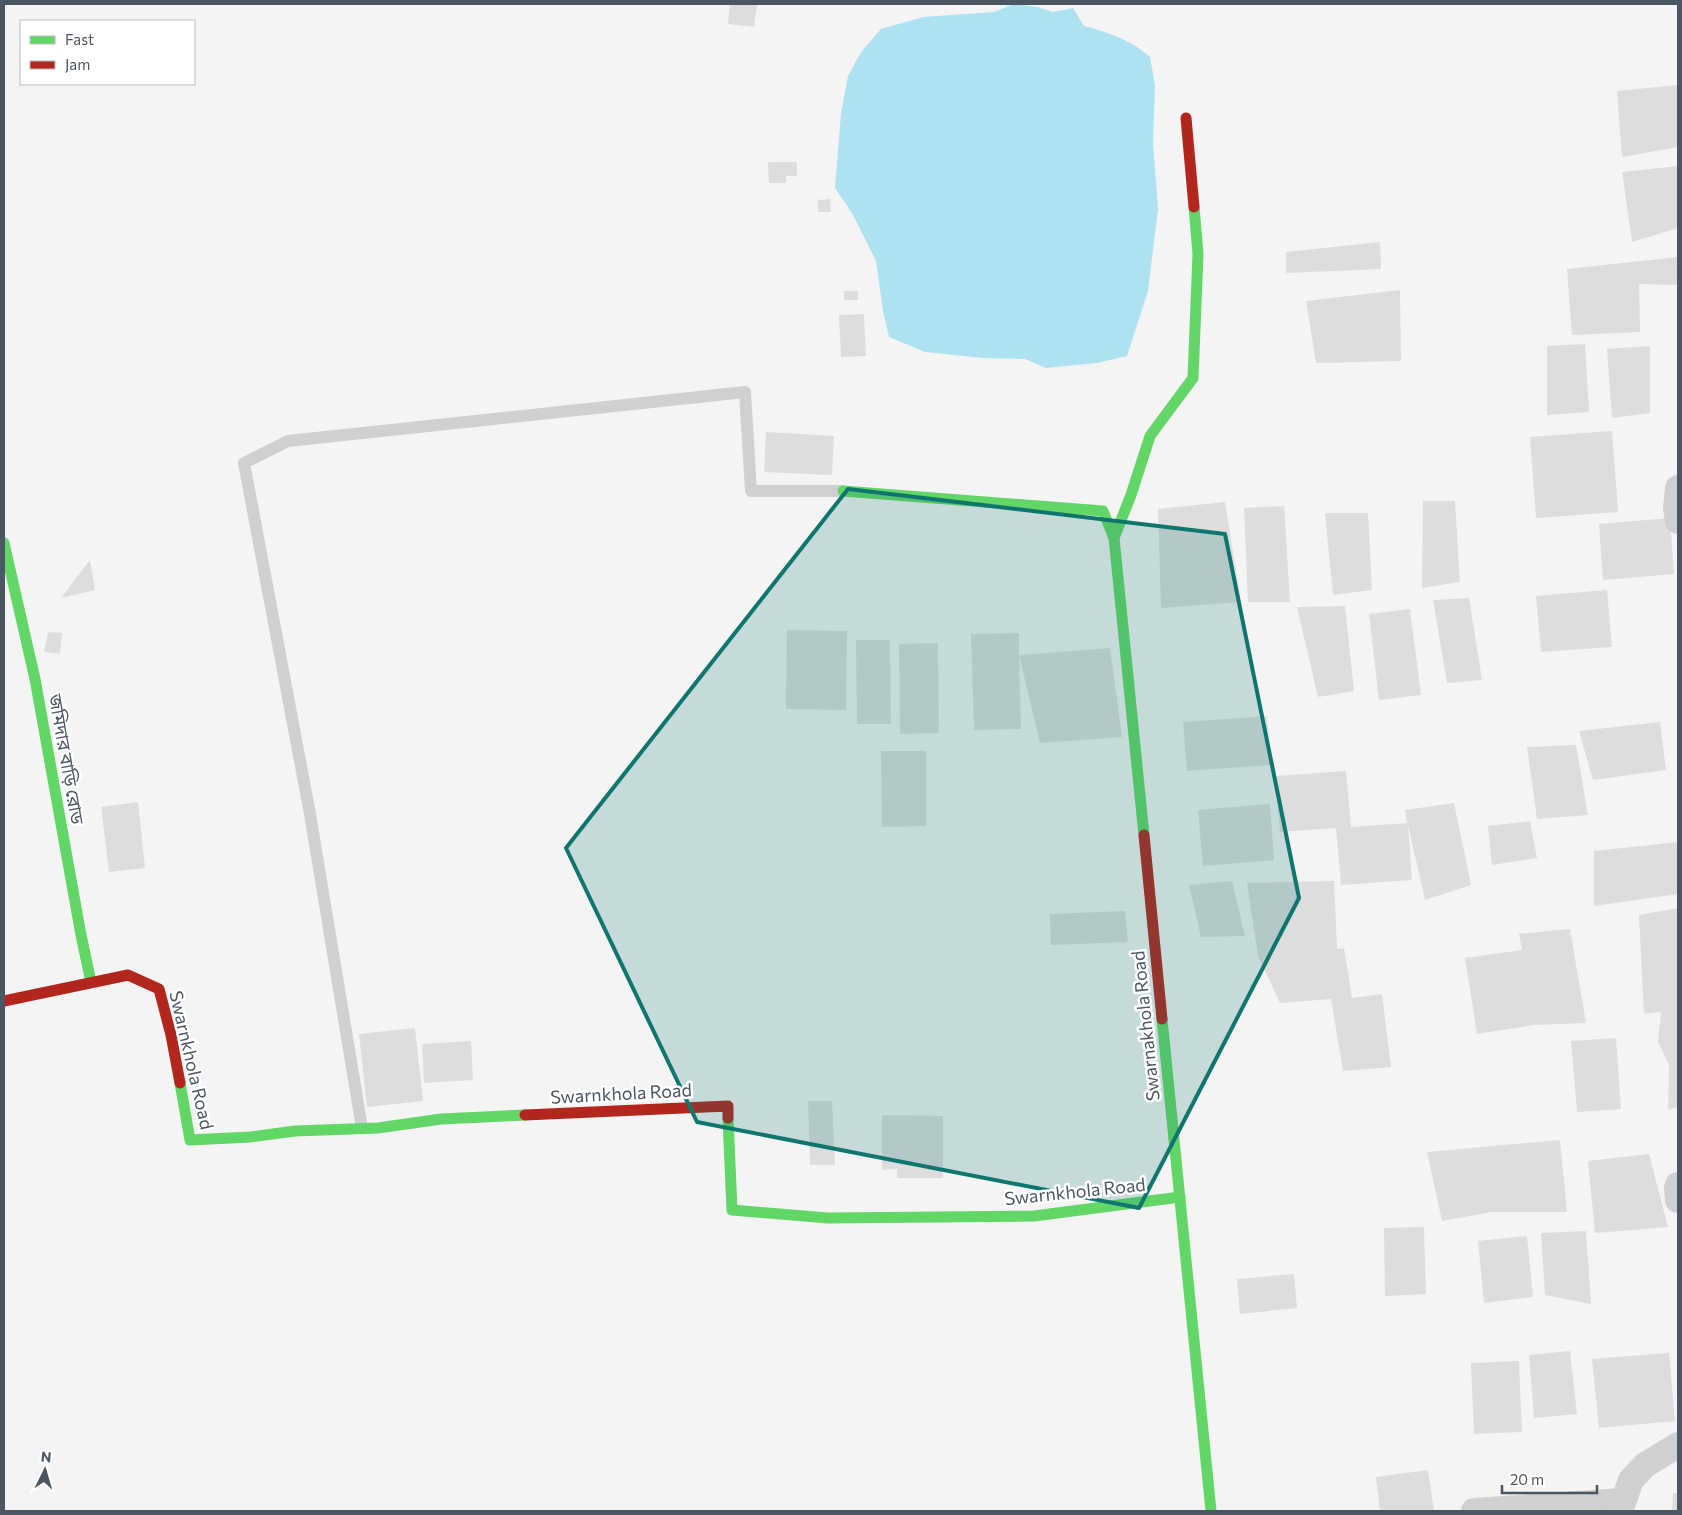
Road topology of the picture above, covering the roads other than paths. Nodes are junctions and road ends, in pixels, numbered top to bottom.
1 (1186, 118) dead end
2 (1678, 488) edge
3 (843, 491) joint
4 (1678, 521) edge
5 (1114, 538) junction
6 (4, 543) edge
7 (91, 982) junction
8 (4, 1001) edge
9 (362, 1128) junction
10 (1678, 1185) edge
11 (1180, 1197) junction
12 (1678, 1200) edge
13 (1678, 1444) edge
14 (1621, 1506) edge
15 (1211, 1511) edge
16 (1474, 1511) edge

1 - 5 street
2 - 4 street
3 - 5 street
3 - 9 lane
5 - 11 street, Swarnakhola Road
6 - 7 street, জমিদার বাড়ি রোড
7 - 8 street
7 - 9 street, Swarnkhola Road
9 - 11 street, Swarnkhola Road
10 - 12 street
11 - 15 street, Swarnakhola Road
13 - 14 street
14 - 16 street

